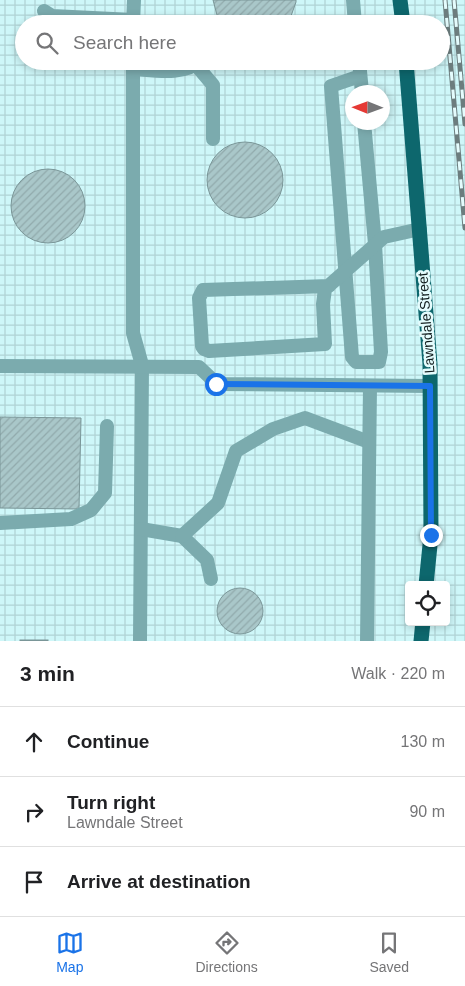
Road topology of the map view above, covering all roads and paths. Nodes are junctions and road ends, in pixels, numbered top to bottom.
1 (134, 0) edge
2 (353, 0) edge
3 (400, 0) edge
4 (44, 11) dead end
5 (50, 15) edge
6 (134, 15) edge
7 (354, 15) edge
8 (401, 15) edge
9 (134, 70) edge
10 (163, 70) edge
11 (179, 70) edge
12 (202, 70) edge
13 (360, 70) edge
14 (407, 70) edge
15 (360, 76) junction
16 (361, 85) edge
17 (365, 130) edge
18 (213, 139) dead end
19 (420, 229) junction
20 (375, 244) junction
21 (346, 270) junction
22 (329, 286) junction
23 (142, 365) junction
24 (0, 366) edge
25 (370, 386) junction
26 (430, 386) junction
27 (107, 426) dead end
28 (369, 442) junction
29 (0, 523) edge
30 (141, 529) junction
31 (182, 536) junction
32 (211, 579) dead end
33 (426, 581) edge
34 (423, 626) edge
35 (140, 641) edge
36 (367, 641) edge
37 (421, 641) edge

1 - 6 lane
2 - 7 lane
3 - 8 main road
4 - 5 lane
9 - 23 lane
10 - 11 lane
12 - 18 lane
13 - 15 lane
14 - 19 main road, Lawndale Street
15 - 16 lane
15 - 21 lane
17 - 20 lane
19 - 20 lane
19 - 26 main road, Lawndale Street
20 - 21 lane
20 - 21 lane
21 - 22 lane
22 - 22 lane
23 - 24 lane
23 - 25 lane
23 - 30 lane
25 - 26 lane
25 - 28 lane
26 - 33 main road, Lawndale Street
27 - 29 lane
28 - 31 lane
28 - 36 lane
30 - 31 lane
30 - 35 lane
31 - 32 lane
34 - 37 main road

